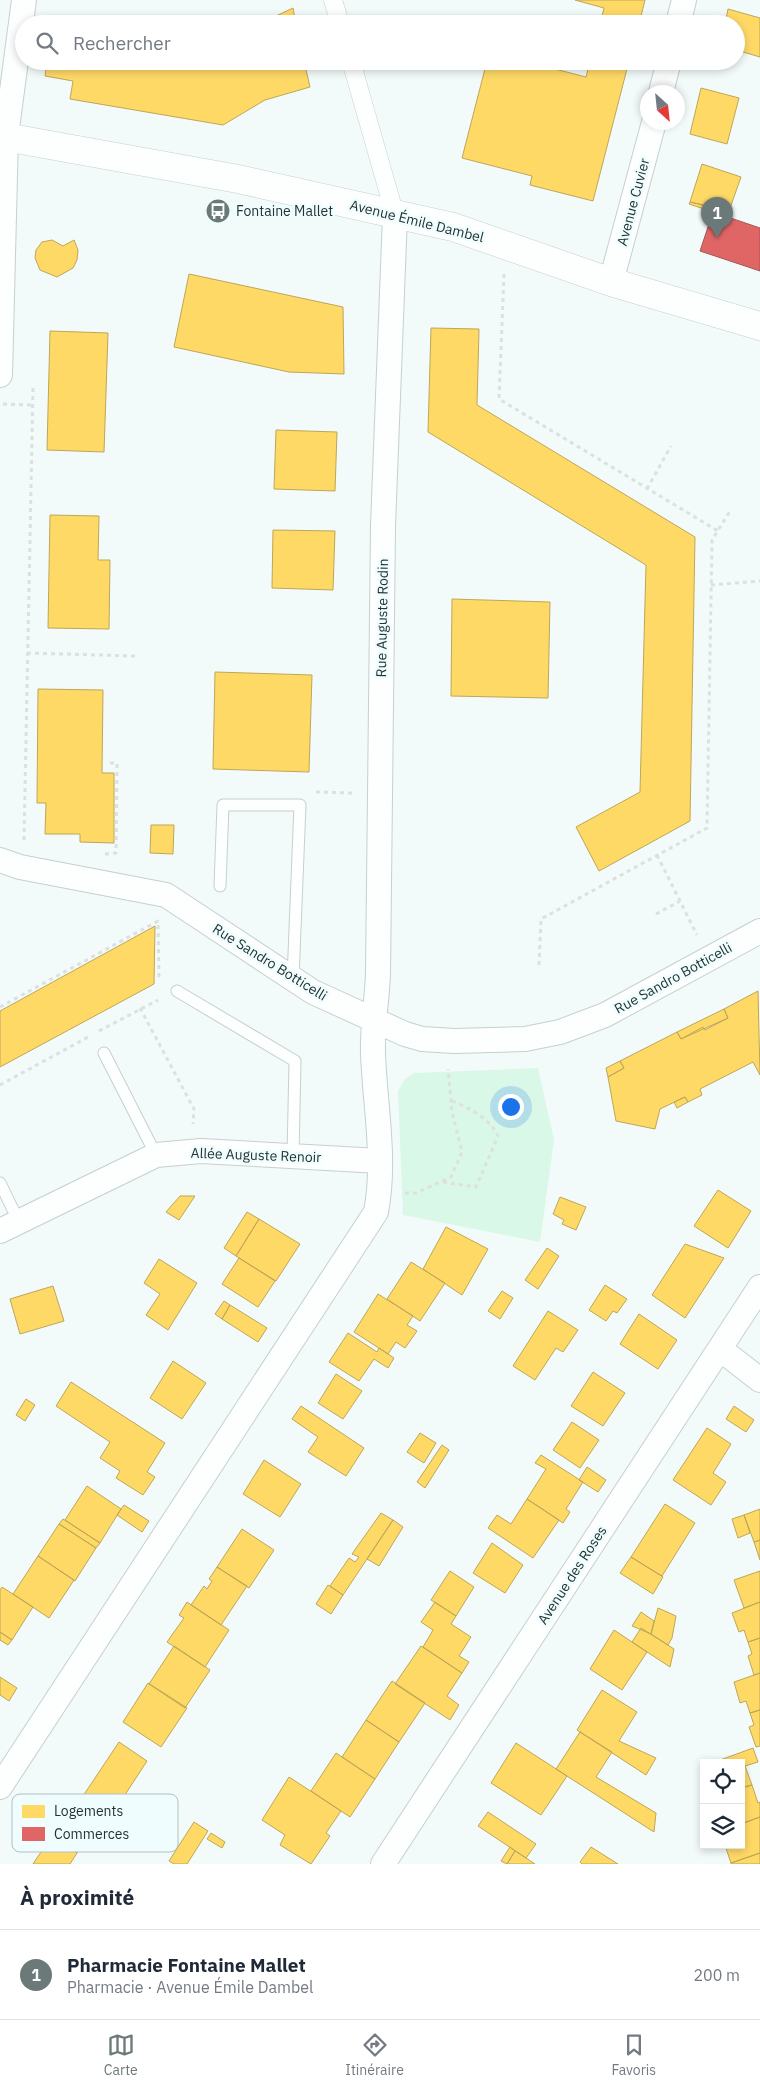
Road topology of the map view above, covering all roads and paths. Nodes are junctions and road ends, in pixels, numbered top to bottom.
1 (24, 0) edge
2 (333, 0) edge
3 (684, 0) edge
4 (22, 15) edge
5 (337, 15) edge
6 (680, 15) edge
7 (15, 58) edge
8 (354, 70) edge
9 (667, 70) edge
10 (663, 85) edge
11 (652, 130) edge
12 (3, 136) edge
13 (395, 215) junction
14 (505, 244) junction
15 (612, 282) junction
16 (760, 326) edge
17 (0, 375) edge
18 (32, 388) dead end
19 (0, 404) edge
20 (32, 405) junction
21 (671, 446) dead end
22 (647, 489) junction
23 (730, 511) dead end
24 (718, 532) junction
25 (760, 581) edge
26 (711, 585) junction
27 (27, 653) junction
28 (135, 656) dead end
29 (106, 763) dead end
30 (380, 794) junction
31 (300, 805) junction
32 (34, 842) dead end
33 (657, 855) junction
34 (0, 860) edge
35 (101, 882) junction
36 (220, 886) dead end
37 (680, 901) junction
38 (656, 914) dead end
39 (760, 931) edge
40 (708, 959) junction
41 (539, 965) dead end
42 (292, 979) junction
43 (159, 989) dead end
44 (177, 991) dead end
45 (0, 1007) edge
46 (140, 1008) dead end
47 (374, 1021) junction
48 (454, 1041) junction
49 (104, 1053) dead end
50 (450, 1100) junction
51 (194, 1152) junction
52 (156, 1155) junction
53 (293, 1156) junction
54 (380, 1161) junction
55 (442, 1181) junction
56 (0, 1183) edge
57 (379, 1195) junction
58 (10, 1227) edge
59 (760, 1287) edge
60 (720, 1349) junction
61 (760, 1380) edge
62 (0, 1787) edge
63 (383, 1864) edge

1 - 4 street
2 - 5 street
3 - 6 street
7 - 12 street
8 - 13 street
9 - 10 street
11 - 15 street, Avenue Cuvier
12 - 13 street, Avenue Émile Dambel
12 - 17 street
13 - 14 street, Avenue Émile Dambel
13 - 30 street, Rue Auguste Rodin
14 - 15 street, Avenue Émile Dambel
14 - 22 path
15 - 16 street, Avenue Émile Dambel
18 - 20 path
19 - 20 path
20 - 27 path
21 - 22 path
22 - 24 path
23 - 24 path
24 - 26 path
25 - 26 path
26 - 33 path
27 - 28 path
27 - 32 path
29 - 35 path
30 - 31 path
30 - 47 street, Rue Auguste Rodin
31 - 36 lane
31 - 42 lane
33 - 37 path
33 - 41 path
34 - 35 street, Rue Sandro Botticelli
35 - 42 street, Rue Sandro Botticelli
37 - 38 path
37 - 40 path
39 - 40 street, Rue Sandro Botticelli
40 - 48 street, Rue Sandro Botticelli
42 - 47 street, Rue Sandro Botticelli
43 - 45 path
44 - 53 lane
46 - 51 path
47 - 48 street, Rue Sandro Botticelli
47 - 54 street, Rue Auguste Rodin
48 - 50 path
49 - 52 lane
50 - 55 path
50 - 55 path
51 - 52 street, Allée Auguste Renoir
51 - 53 street, Allée Auguste Renoir
52 - 58 street, Allée Auguste Renoir
53 - 54 street, Allée Auguste Renoir
54 - 57 street, Rue Auguste Rodin
55 - 57 path
56 - 58 lane
57 - 62 street, Rue Auguste Rodin
59 - 60 street, Avenue des Roses
60 - 61 street
60 - 63 street, Avenue des Roses

